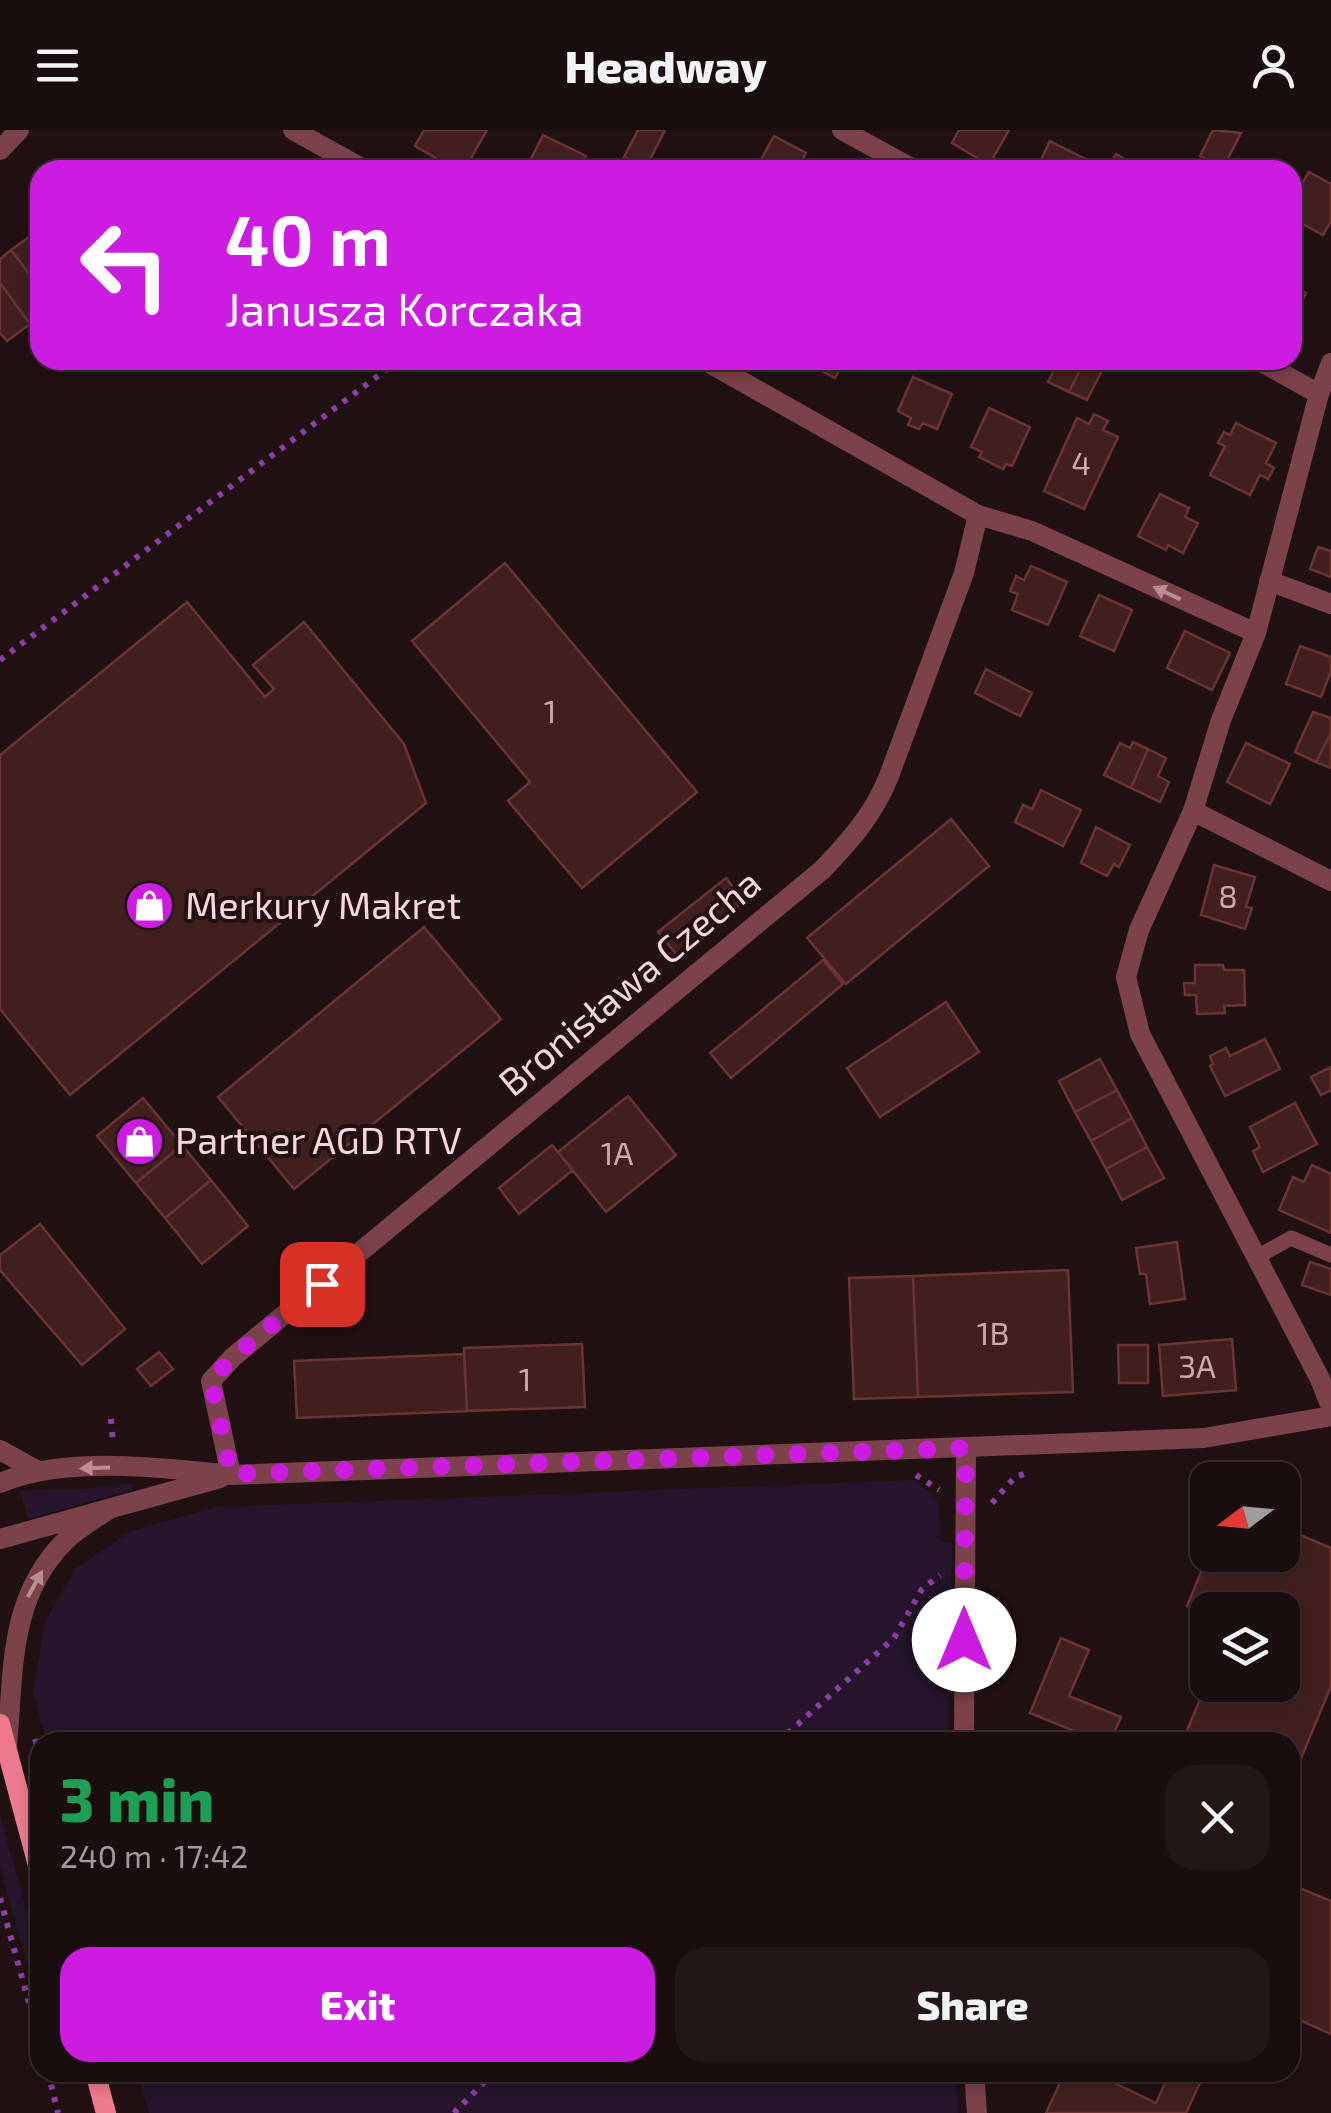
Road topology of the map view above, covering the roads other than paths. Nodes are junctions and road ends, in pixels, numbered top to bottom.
1 (19, 130) edge
2 (294, 130) edge
3 (842, 130) edge
4 (0, 150) edge
5 (347, 160) edge
6 (897, 160) edge
7 (1331, 364) edge
8 (722, 370) edge
9 (1276, 370) edge
10 (1319, 394) junction
11 (978, 514) junction
12 (1270, 581) junction
13 (1331, 604) edge
14 (1256, 634) junction
15 (1193, 811) junction
16 (1331, 882) edge
17 (1331, 1255) edge
18 (1257, 1257) junction
19 (1331, 1406) edge
20 (1331, 1416) edge
21 (966, 1448) junction
22 (0, 1450) edge
23 (36, 1470) junction
24 (231, 1474) junction
25 (0, 1483) edge
26 (110, 1508) junction
27 (0, 1538) edge
28 (0, 1724) edge
29 (964, 1732) edge
30 (6, 1747) junction
31 (30, 1836) edge
32 (98, 2082) edge
33 (975, 2082) edge
34 (106, 2113) edge
35 (977, 2113) edge

1 - 4 street
2 - 5 street
3 - 6 street
7 - 10 street
8 - 11 street
9 - 10 street
10 - 12 street
14 -> 11 street
11 - 24 street, Bronisława Czecha
12 - 13 street
12 - 14 street
14 - 15 street
15 - 16 street
15 - 18 street
17 - 18 lane
18 - 19 street
20 - 21 street
21 - 24 street
21 - 29 street
22 - 23 street
24 -> 23 street
23 - 25 street
24 - 26 street
26 - 27 street
30 -> 26 street
28 - 30 main road
30 - 31 main road
32 - 34 main road
33 - 35 street

